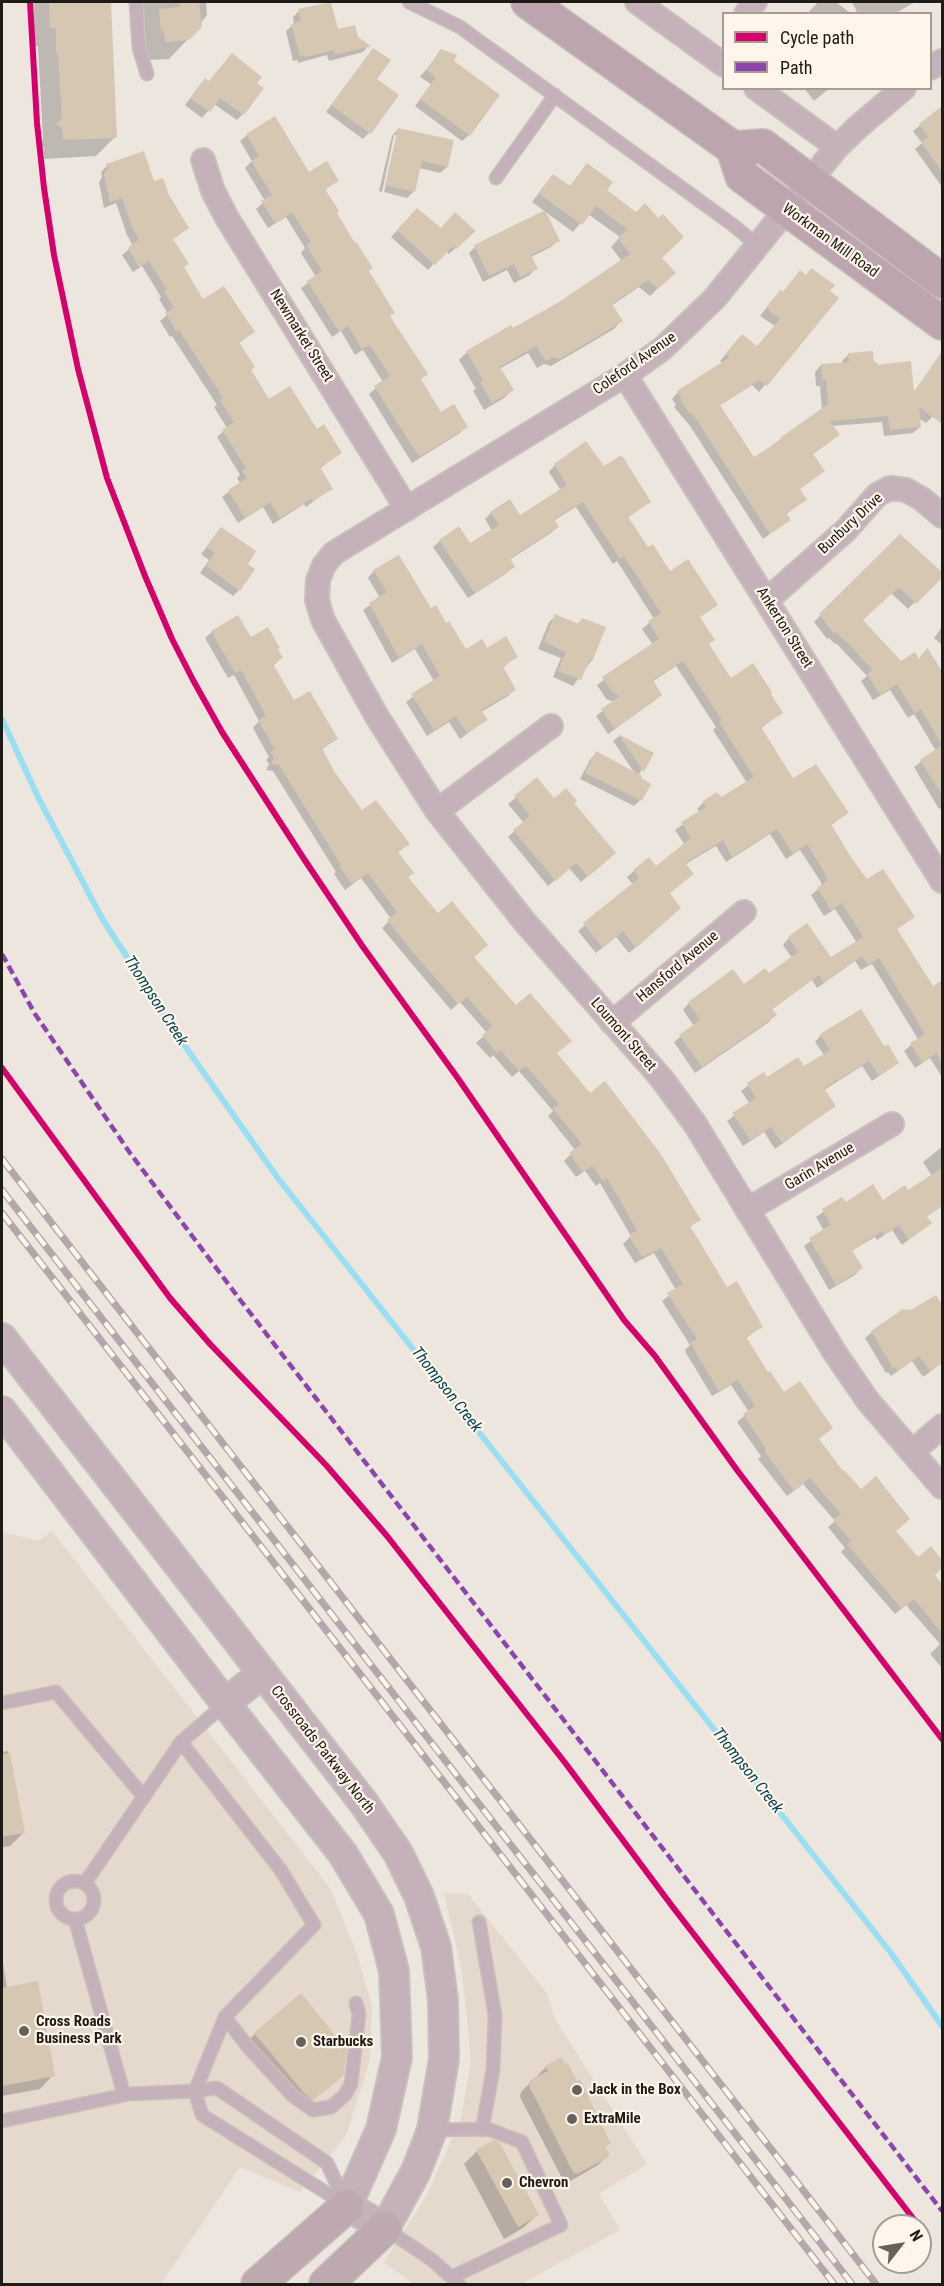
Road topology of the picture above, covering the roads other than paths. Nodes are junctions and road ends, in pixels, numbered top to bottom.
1 (136, 2) edge
2 (409, 2) edge
3 (528, 2) edge
4 (637, 2) edge
5 (720, 56) edge
6 (147, 74) dead end
7 (759, 90) edge
8 (902, 90) edge
9 (555, 95) junction
10 (837, 147) junction
11 (733, 148) junction
12 (202, 160) dead end
13 (496, 178) dead end
14 (810, 181) junction
15 (787, 209) junction
16 (758, 246) junction
17 (942, 281) edge
18 (942, 323) edge
19 (625, 375) junction
20 (407, 508) junction
21 (942, 516) edge
22 (318, 580) joint
23 (767, 600) junction
24 (551, 726) dead end
25 (437, 811) junction
26 (942, 881) edge
27 (744, 912) dead end
28 (612, 1023) junction
29 (892, 1124) dead end
30 (747, 1210) junction
31 (2, 1338) edge
32 (40, 1385) junction
33 (2, 1412) edge
34 (942, 1425) edge
35 (912, 1452) junction
36 (942, 1487) edge
37 (263, 1673) junction
38 (2, 1703) edge
39 (225, 1703) junction
40 (181, 1742) junction
41 (144, 1797) junction
42 (85, 1883) junction
43 (75, 1919) junction
44 (479, 1922) dead end
45 (356, 2003) dead end
46 (225, 2017) junction
47 (195, 2091) junction
48 (124, 2095) junction
49 (2, 2121) edge
50 (432, 2130) junction
51 (482, 2130) junction
52 (347, 2206) junction
53 (385, 2228) junction
54 (455, 2281) edge
55 (258, 2284) edge
56 (326, 2284) edge

1 - 6 lane
2 - 9 lane
3 - 11 main road
4 - 5 street
7 - 10 street
8 - 10 street, Coleford Avenue
9 - 13 lane
9 - 16 lane
10 - 14 street, Coleford Avenue
11 - 14 main road
11 - 15 main road, Workman Mill Road
12 - 20 street, Newmarket Street
14 - 15 street, Coleford Avenue
14 - 17 main road
15 - 16 street, Coleford Avenue
15 - 18 main road, Workman Mill Road
16 - 19 street, Coleford Avenue
19 - 20 street, Coleford Avenue
19 - 23 street, Ankerton Street
20 - 22 street, Coleford Avenue
21 - 23 street, Bunbury Drive
22 - 25 street, Loumont Street
23 - 26 street, Ankerton Street
24 - 25 street
25 - 28 street, Loumont Street
27 - 28 street, Hansford Avenue
28 - 30 street, Loumont Street
29 - 30 street, Garin Avenue
30 - 35 street, Loumont Street
31 - 32 street, Crossroads Parkway North
32 - 33 street
32 - 37 street, Crossroads Parkway North
33 - 39 street
34 - 35 street
35 - 36 street, Loumont Street
37 - 39 street
37 - 50 street, Crossroads Parkway North
38 - 41 lane
39 - 40 lane
39 - 52 street
40 - 41 lane
40 - 46 lane
41 - 42 lane
42 - 43 lane
42 - 43 lane
43 - 48 lane
44 - 51 lane
45 - 46 lane
46 - 47 lane
47 - 48 lane
47 - 52 lane
47 - 52 lane
48 - 49 lane
50 - 51 lane
50 - 53 street, Crossroads Parkway North
51 - 54 lane
52 - 53 street
52 - 55 highway
53 - 54 lane
53 - 56 highway

